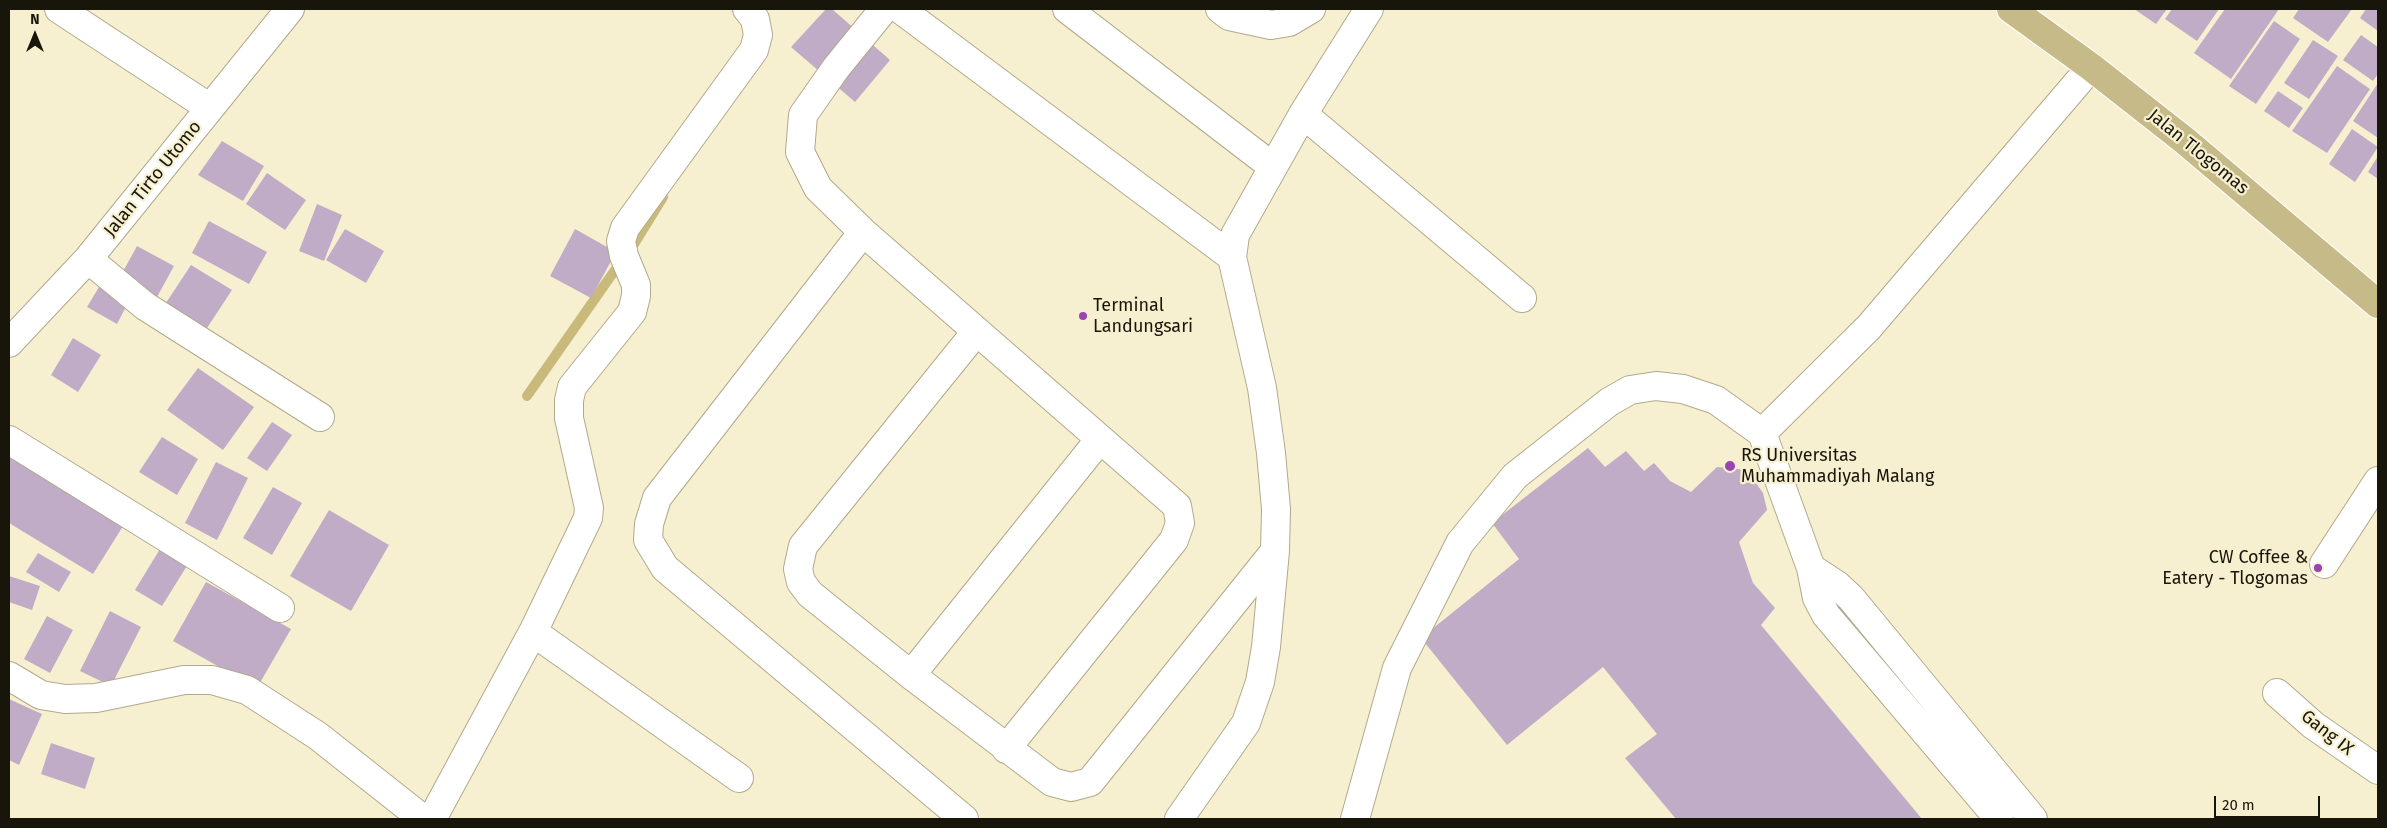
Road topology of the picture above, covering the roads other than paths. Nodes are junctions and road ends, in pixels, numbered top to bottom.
1 (59, 9) edge
2 (290, 9) edge
3 (747, 9) edge
4 (884, 9) edge
5 (900, 9) edge
6 (1067, 9) edge
7 (1220, 9) edge
8 (1311, 9) edge
9 (1370, 9) edge
10 (2011, 9) edge
11 (2091, 67) junction
12 (210, 108) junction
13 (1303, 114) junction
14 (1273, 168) junction
15 (863, 232) junction
16 (1232, 257) junction
17 (88, 259) junction
18 (1522, 298) dead end
19 (2378, 304) edge
20 (976, 332) junction
21 (9, 343) edge
22 (320, 417) dead end
23 (1762, 433) junction
24 (1100, 439) junction
25 (9, 440) edge
26 (2378, 481) edge
27 (1275, 551) junction
28 (2324, 564) dead end
29 (1811, 568) junction
30 (280, 608) dead end
31 (533, 632) junction
32 (911, 675) junction
33 (9, 676) edge
34 (2277, 693) dead end
35 (1006, 749) junction
36 (2378, 770) edge
37 (739, 778) dead end
38 (423, 819) edge
39 (432, 819) edge
40 (964, 819) edge
41 (1179, 819) edge
42 (1355, 819) edge
43 (1999, 819) edge
44 (2033, 819) edge

1 - 12 street
2 - 12 street, Jalan Tirto Utomo
3 - 31 street
4 - 15 street
5 - 16 street
6 - 14 street
7 - 8 street
9 - 13 street
10 - 11 main road, Jalan Tlogomas
11 - 19 main road, Jalan Tlogomas
11 - 23 street
12 - 17 street, Jalan Tirto Utomo
13 - 14 street
13 - 18 street
14 - 16 street
15 - 20 street
15 - 40 street
16 - 27 street
17 - 21 street, Jalan Tirto Utomo
17 - 22 street
20 - 24 street
20 - 32 street
23 - 29 street
23 - 42 street
24 - 32 street
24 - 35 street
25 - 30 street
26 - 28 street
27 - 35 street
27 - 41 street
29 - 43 street
29 - 44 street
31 - 37 street
31 - 39 street
32 - 35 street
33 - 38 street
34 - 36 street, Gang IX

